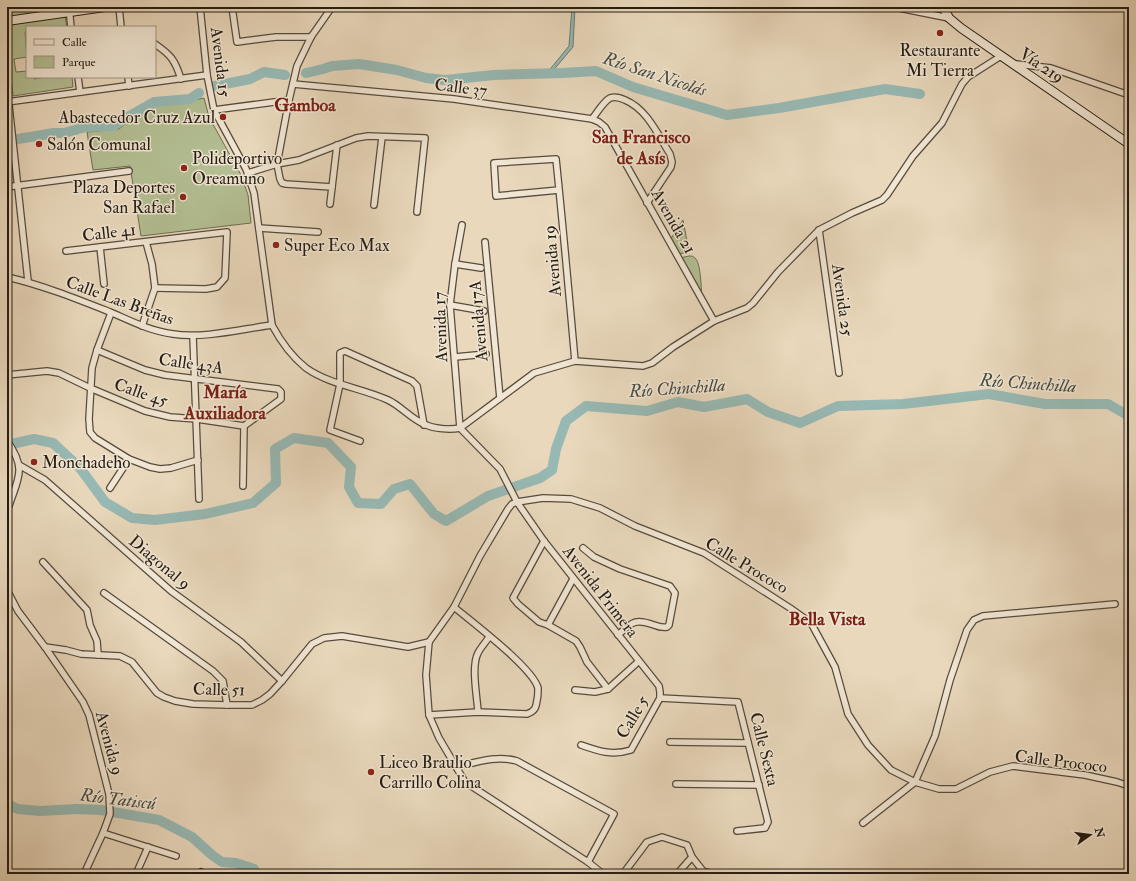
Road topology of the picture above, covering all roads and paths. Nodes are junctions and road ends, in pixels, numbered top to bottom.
1 (105, 7) edge
2 (119, 7) edge
3 (200, 7) edge
4 (232, 7) edge
5 (332, 7) edge
6 (894, 7) edge
7 (943, 7) edge
8 (69, 10) edge
9 (949, 18) junction
10 (7, 21) edge
11 (71, 26) edge
12 (122, 26) edge
13 (311, 37) junction
14 (156, 45) edge
15 (1001, 56) junction
16 (1014, 64) junction
17 (207, 75) junction
18 (78, 78) edge
19 (128, 78) edge
20 (181, 79) junction
21 (293, 84) junction
22 (129, 86) junction
23 (7, 87) edge
24 (80, 92) junction
25 (1129, 95) edge
26 (289, 100) junction
27 (8, 102) edge
28 (214, 110) junction
29 (592, 119) junction
30 (382, 137) junction
31 (1129, 144) edge
32 (337, 145) junction
33 (277, 164) junction
34 (129, 171) dead end
35 (248, 173) junction
36 (18, 185) junction
37 (7, 187) edge
38 (332, 187) junction
39 (559, 190) junction
40 (647, 203) junction
41 (330, 204) dead end
42 (374, 205) dead end
43 (417, 212) dead end
44 (462, 225) dead end
45 (259, 228) junction
46 (820, 230) junction
47 (318, 232) dead end
48 (146, 242) junction
49 (485, 242) dead end
50 (100, 247) junction
51 (66, 251) dead end
52 (455, 264) junction
53 (481, 268) dead end
54 (7, 277) edge
55 (28, 281) junction
56 (104, 284) dead end
57 (155, 288) junction
58 (450, 306) junction
59 (484, 311) dead end
60 (111, 313) junction
61 (714, 321) junction
62 (272, 325) junction
63 (142, 326) junction
64 (193, 336) junction
65 (97, 350) junction
66 (486, 354) dead end
67 (455, 357) junction
68 (575, 361) junction
69 (839, 373) dead end
70 (7, 375) edge
71 (195, 378) junction
72 (340, 384) junction
73 (90, 388) junction
74 (500, 398) junction
75 (196, 418) junction
76 (424, 425) junction
77 (244, 426) junction
78 (460, 428) junction
79 (7, 441) edge
80 (360, 441) dead end
81 (129, 459) junction
82 (198, 460) junction
83 (19, 465) junction
84 (243, 486) dead end
85 (110, 488) dead end
86 (199, 499) dead end
87 (517, 502) junction
88 (7, 512) edge
89 (544, 541) junction
90 (583, 548) dead end
91 (43, 562) dead end
92 (573, 579) junction
93 (7, 590) edge
94 (104, 593) dead end
95 (1115, 604) dead end
96 (454, 607) junction
97 (548, 625) junction
98 (618, 635) junction
99 (489, 637) junction
100 (429, 642) junction
101 (45, 647) junction
102 (98, 655) junction
103 (638, 662) junction
104 (282, 682) junction
105 (608, 689) junction
106 (574, 690) dead end
107 (660, 698) junction
108 (227, 705) junction
109 (478, 712) junction
110 (429, 715) junction
111 (670, 742) dead end
112 (748, 743) junction
113 (581, 745) dead end
114 (456, 767) junction
115 (915, 782) junction
116 (676, 784) dead end
117 (759, 785) junction
118 (1129, 786) edge
119 (863, 823) dead end
120 (737, 831) dead end
121 (103, 832) junction
122 (148, 847) junction
123 (176, 856) dead end
124 (692, 857) junction
125 (588, 862) junction
126 (84, 874) edge
127 (136, 874) edge
128 (603, 874) edge
129 (624, 874) edge
130 (677, 874) edge
131 (713, 874) edge

1 - 8 main road
2 - 12 street
3 - 17 street, Avenida 15
4 - 13 street
5 - 13 street
6 - 9 street
7 - 9 main road, Vía 219
8 - 10 main road
8 - 11 street
9 - 15 main road, Vía 219
13 - 21 street
14 - 20 street
15 - 16 main road, Vía 219
15 - 46 street
16 - 25 street
16 - 31 main road, Vía 219
17 - 20 street
17 - 28 street, Avenida 15
18 - 24 street
19 - 22 street
20 - 22 street
21 - 26 street
21 - 29 street, Calle 37
22 - 24 street
23 - 27 street
24 - 27 street
26 - 28 street
26 - 33 street
27 - 36 street
28 - 35 street, Avenida 15
29 - 40 street, Avenida 21
29 - 40 street
30 - 32 street
30 - 42 street
30 - 43 street
32 - 33 street
32 - 38 street
33 - 35 street
33 - 38 street
34 - 36 street
35 - 45 street, Avenida 15
36 - 37 street
36 - 55 street
38 - 41 street
39 - 39 street, Avenida 19
39 - 68 street, Avenida 19
40 - 61 street, Avenida 21
44 - 52 street, Avenida 17
45 - 47 street
45 - 62 street, Avenida 15
46 - 61 street
46 - 69 street, Avenida 25
48 - 50 street, Calle 41
48 - 57 street
48 - 57 street, Calle 41
49 - 74 street, Avenida 17A
50 - 51 street, Calle 41
50 - 56 street
52 - 53 street
52 - 58 street, Avenida 17
54 - 55 street, Calle Las Breñas
55 - 60 street, Calle Las Breñas
57 - 63 street
58 - 59 street
58 - 67 street, Avenida 17
60 - 63 street, Calle Las Breñas
60 - 65 street
61 - 68 street
62 - 64 street, Calle Las Breñas
62 - 72 street
63 - 64 street, Calle Las Breñas
64 - 71 street
65 - 71 street, Calle 43A
65 - 73 street
66 - 67 street
67 - 78 street, Avenida 17
68 - 74 street
70 - 73 street, Calle 45
71 - 75 street
71 - 77 street, Calle 43A
72 - 76 street
72 - 76 street
72 - 80 street
73 - 75 street, Calle 45
73 - 81 street
74 - 78 street
75 - 77 street, Calle 45
75 - 82 street
76 - 78 street
77 - 84 street
78 - 87 street
79 - 83 street
81 - 82 street
81 - 85 street
82 - 86 street
83 - 88 street
83 - 104 street, Diagonal 9
87 - 89 street, Avenida Primera
87 - 96 street
87 - 115 street, Calle Prococo
89 - 92 street, Avenida Primera
89 - 97 street
90 - 98 street
91 - 102 street
92 - 97 street
92 - 98 street, Avenida Primera
93 - 101 street, Avenida 9
94 - 108 street
95 - 115 street
96 - 99 street
96 - 100 street
97 - 105 street
98 - 103 street, Avenida Primera
99 - 109 street
99 - 109 street
100 - 104 street, Calle 51
100 - 110 street
101 - 102 street, Calle 51
101 - 121 street, Avenida 9
102 - 108 street, Calle 51
103 - 105 street
103 - 107 street, Avenida Primera
104 - 108 street, Calle 51
105 - 106 street
107 - 112 street, Calle Sexta
107 - 113 street, Calle 5
109 - 110 street
110 - 114 street
111 - 112 street
112 - 117 street, Calle Sexta
114 - 125 street
114 - 125 street
115 - 118 street, Calle Prococo
115 - 119 street
116 - 117 street
117 - 120 street, Calle Sexta
121 - 122 street
121 - 126 street, Avenida 9
122 - 123 street
122 - 127 street
124 - 129 street
124 - 130 street
124 - 131 street
125 - 128 street

